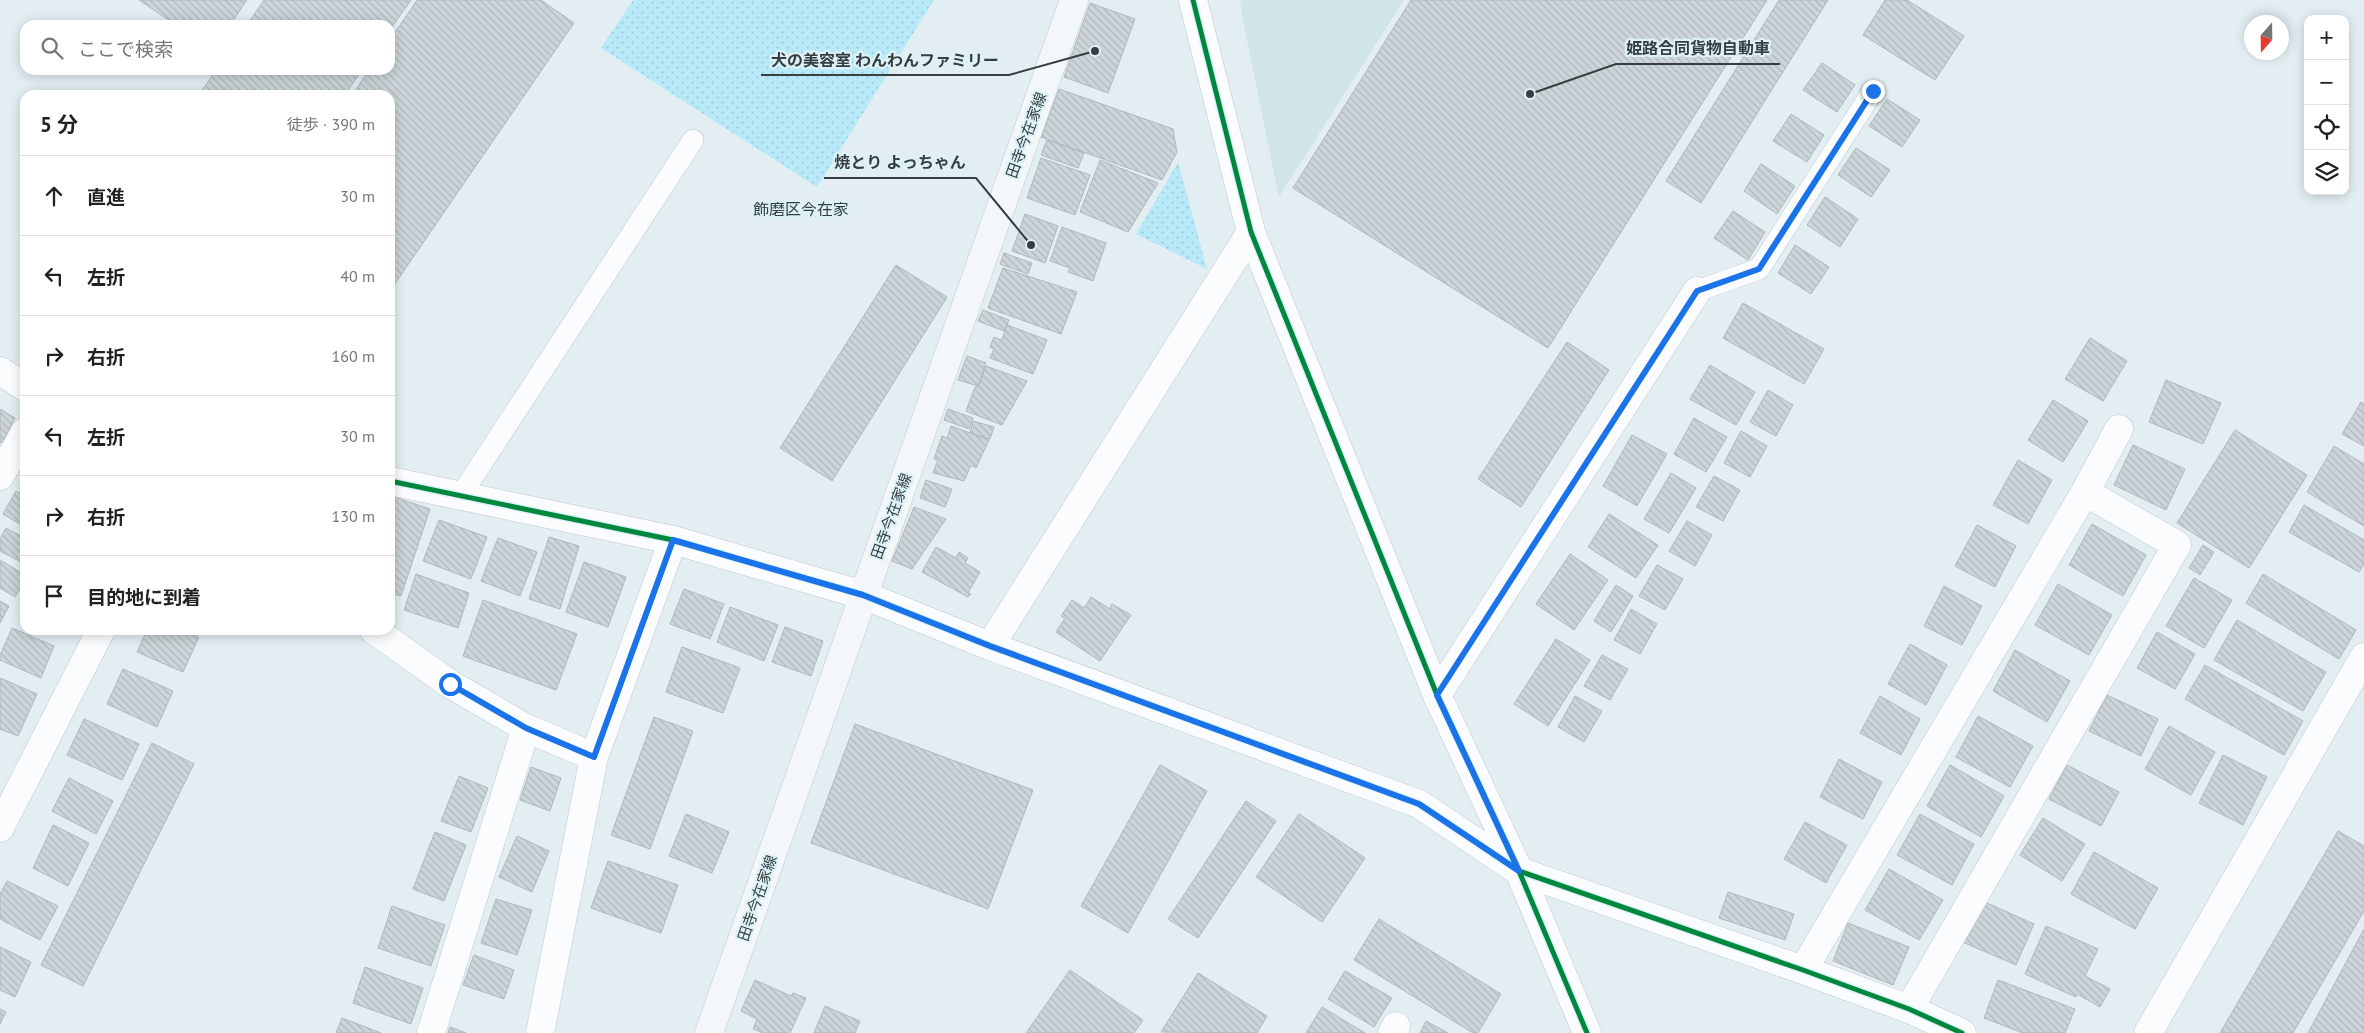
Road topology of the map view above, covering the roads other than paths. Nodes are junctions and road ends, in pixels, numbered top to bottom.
1 (1074, 0) edge
2 (1193, 0) edge
3 (1873, 91) dead end
4 (693, 140) dead end
5 (1251, 232) junction
6 (1697, 291) joint
7 (0, 371) edge
8 (20, 384) edge
9 (2120, 429) dead end
10 (20, 441) edge
11 (0, 476) edge
12 (395, 481) edge
13 (2085, 492) junction
14 (461, 495) junction
15 (673, 540) junction
16 (863, 595) junction
17 (98, 635) edge
18 (381, 635) edge
19 (990, 646) junction
20 (2364, 658) edge
21 (1437, 695) junction
22 (526, 728) junction
23 (594, 757) junction
24 (0, 828) edge
25 (1519, 871) junction
26 (1803, 970) junction
27 (1909, 1009) junction
28 (431, 1033) edge
29 (540, 1033) edge
30 (709, 1033) edge
31 (1587, 1033) edge
32 (1962, 1033) edge
33 (2148, 1033) edge

1 - 16 main road, 田寺今在家線
2 - 5 street
3 - 6 lane
4 - 14 lane
5 - 19 street
5 - 21 street
6 - 21 street
7 - 8 street
9 - 13 street
10 - 11 street
12 - 14 street
13 - 26 street
13 - 27 street
14 - 15 street
15 - 16 street
15 - 23 street
16 - 19 street
16 - 30 main road, 田寺今在家線
17 - 24 street
18 - 22 street
19 - 25 street
20 - 33 street
21 - 25 street
22 - 23 street
22 - 28 street
23 - 29 street
25 - 26 street
25 - 31 street
26 - 27 street
27 - 32 street

